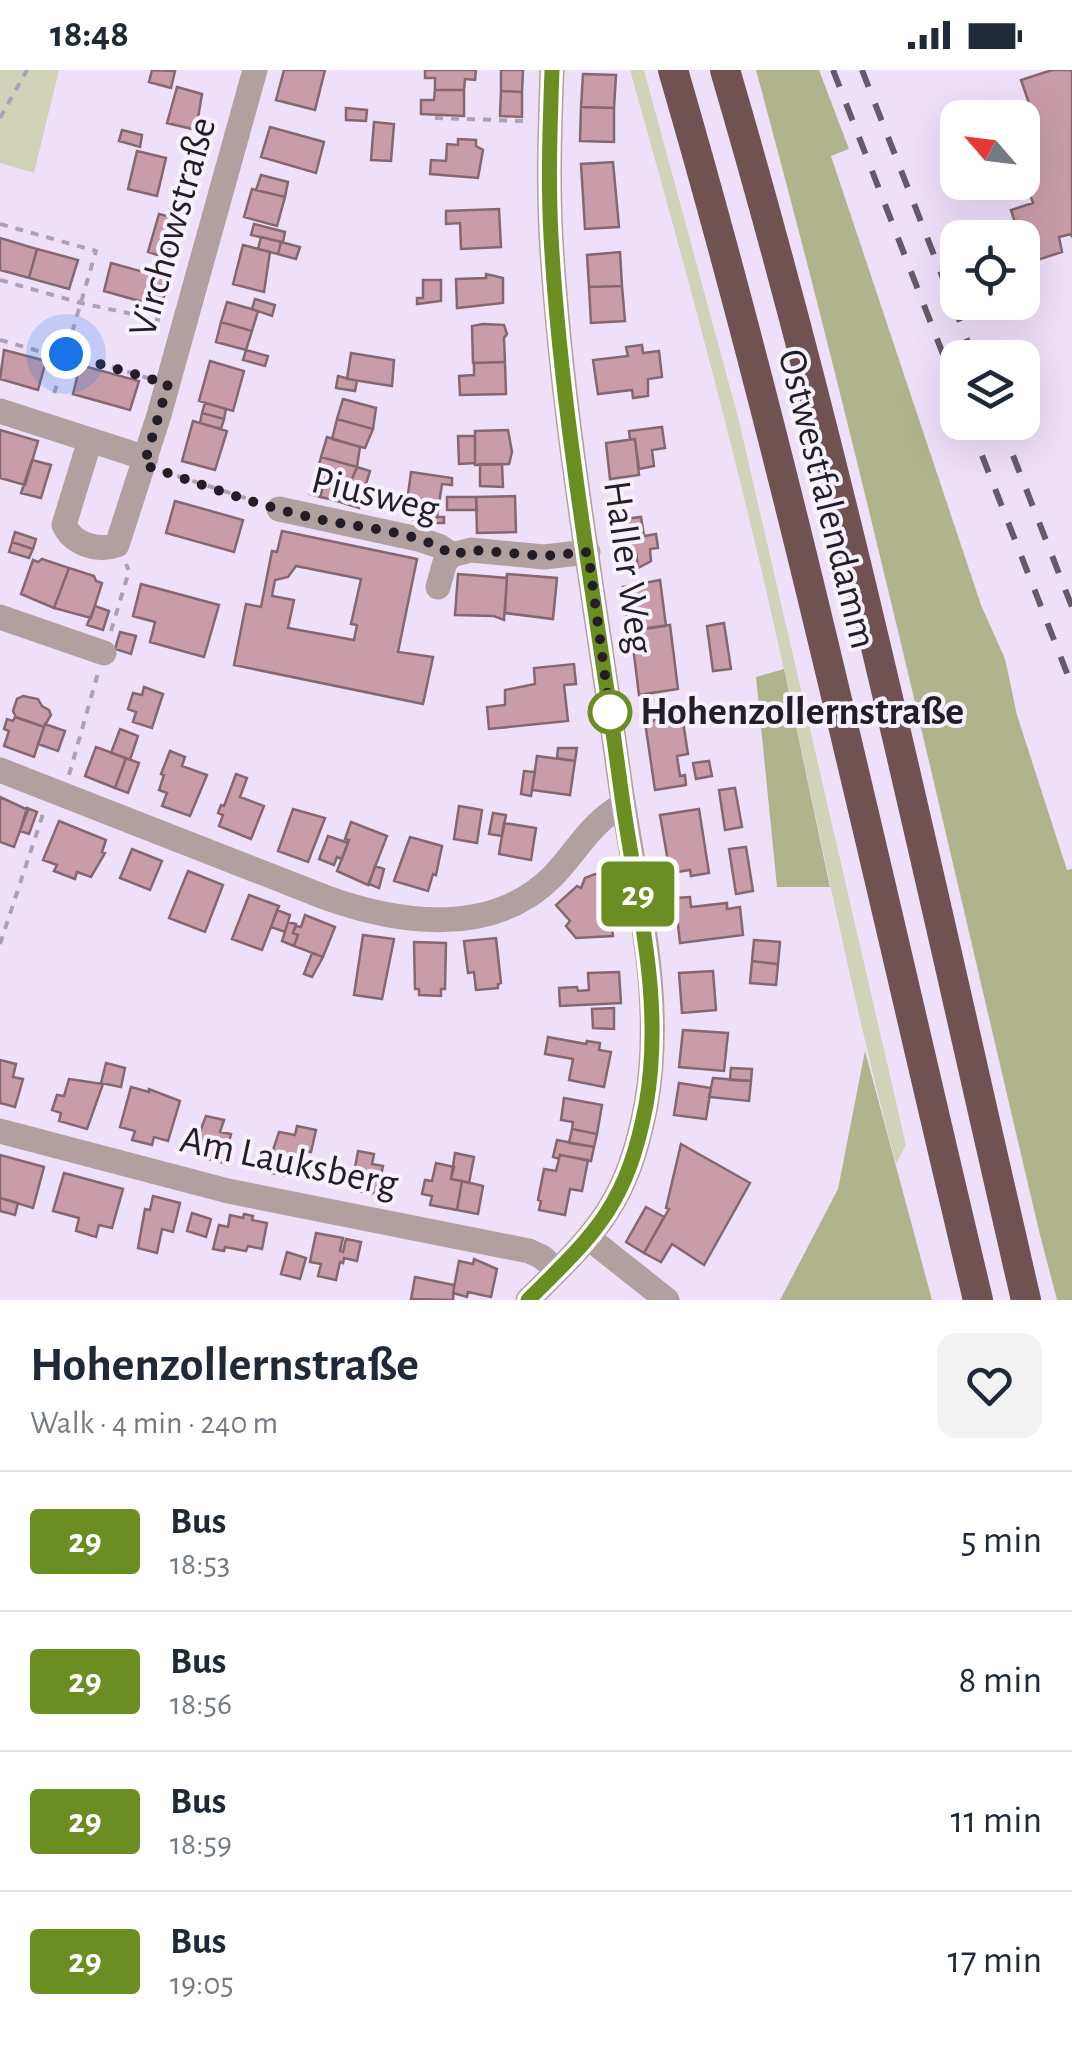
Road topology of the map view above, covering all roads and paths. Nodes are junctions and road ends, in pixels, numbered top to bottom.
1 (27, 70) edge
2 (255, 70) edge
3 (552, 70) edge
4 (673, 70) edge
5 (725, 70) edge
6 (0, 118) edge
7 (435, 118) dead end
8 (550, 121) junction
9 (0, 224) edge
10 (0, 280) edge
11 (81, 303) junction
12 (185, 325) junction
13 (0, 340) edge
14 (66, 356) junction
15 (168, 384) junction
16 (0, 411) edge
17 (45, 425) junction
18 (90, 440) junction
19 (145, 461) junction
20 (279, 509) joint
21 (116, 545) junction
22 (588, 552) junction
23 (452, 555) junction
24 (438, 587) dead end
25 (0, 618) edge
26 (104, 653) junction
27 (0, 770) edge
28 (59, 793) junction
29 (623, 806) junction
30 (0, 944) edge
31 (0, 1130) edge
32 (590, 1239) junction
33 (558, 1272) junction
34 (528, 1300) edge
35 (667, 1300) edge
36 (978, 1300) edge
37 (1026, 1300) edge

1 - 6 path
2 - 12 street, Virchowstraße
3 - 8 street, Haller Weg
4 - 36 highway, Ostwestfalendamm
5 - 37 highway, Ostwestfalendamm
7 - 8 path
8 - 22 street, Haller Weg
9 - 11 path
10 - 11 path
11 - 12 path
11 - 14 path
12 - 15 street, Virchowstraße
13 - 14 path
14 - 15 path
14 - 17 path
15 - 19 street, Virchowstraße
16 - 17 street
17 - 18 street
18 - 19 street
18 - 21 street
19 - 20 path
19 - 21 street, Virchowstraße
20 - 23 street, Piusweg
21 - 26 path
22 - 23 street, Piusweg
22 - 29 street, Haller Weg
23 - 24 street, Piusweg
25 - 26 street
26 - 28 path
27 - 28 street
28 - 29 street
28 - 30 path
29 - 32 street, Haller Weg
31 - 33 street, Am Lauksberg
32 - 33 street, Haller Weg
32 - 35 street
33 - 34 street, Haller Weg

